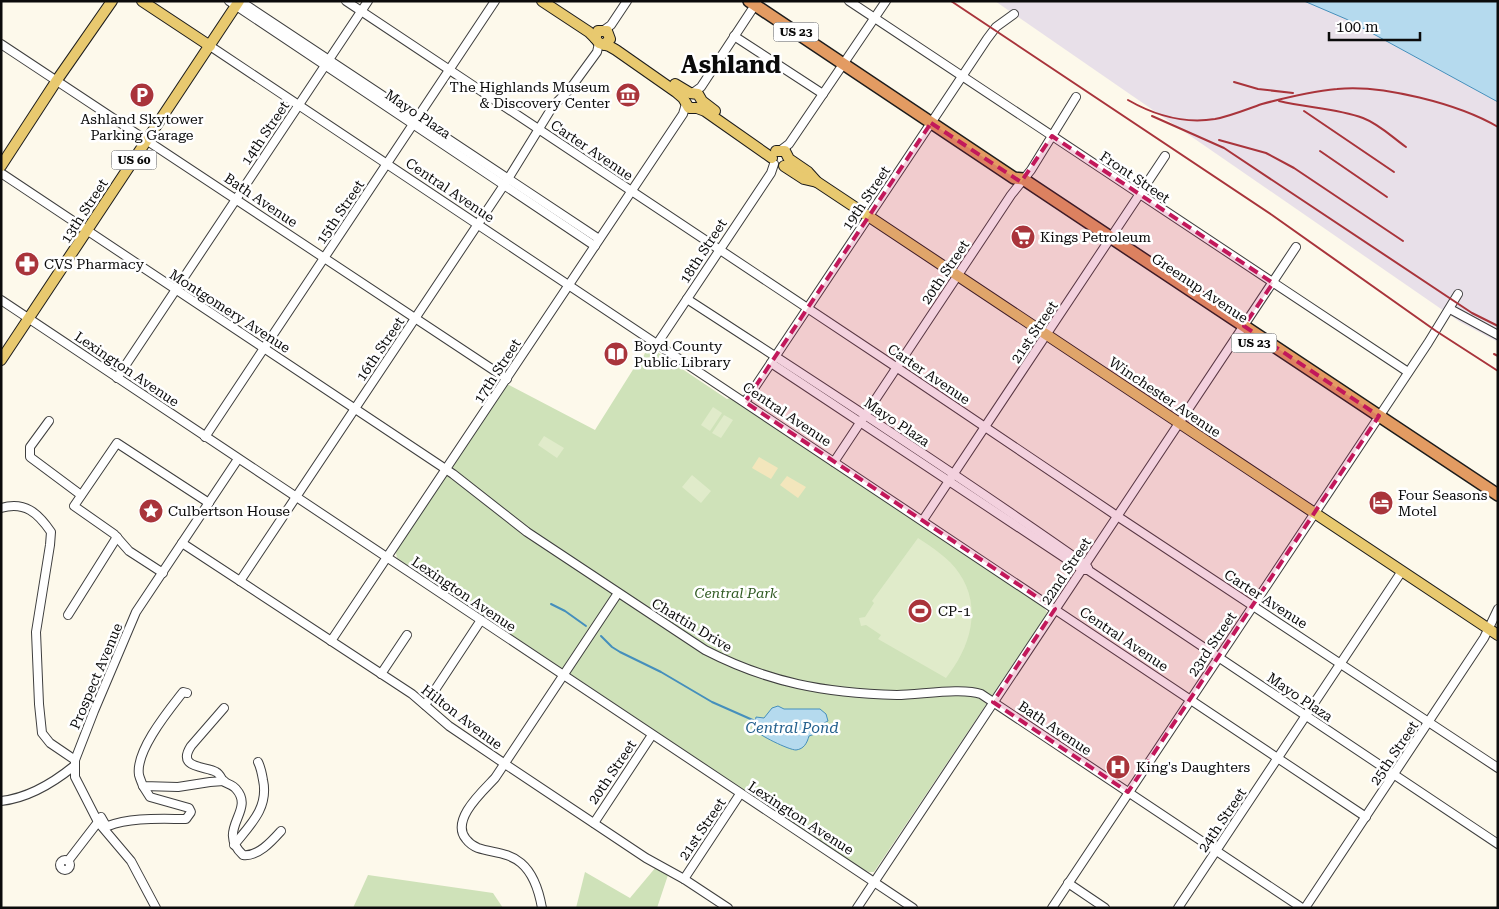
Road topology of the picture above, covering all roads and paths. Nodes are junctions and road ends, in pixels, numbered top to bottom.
1 (112, 1) edge
2 (142, 1) edge
3 (346, 1) edge
4 (368, 1) edge
5 (495, 1) edge
6 (542, 1) edge
7 (551, 1) edge
8 (627, 1) edge
9 (850, 1) edge
10 (886, 1) edge
11 (236, 2) edge
12 (754, 3) edge
13 (362, 11) junction
14 (1014, 14) dead end
15 (875, 18) junction
16 (604, 35) junction
17 (734, 36) junction
18 (1, 44) edge
19 (210, 46) junction
20 (326, 63) junction
21 (843, 64) junction
22 (450, 70) junction
23 (962, 76) junction
24 (57, 80) junction
25 (823, 94) junction
26 (1076, 97) dead end
27 (693, 100) junction
28 (298, 105) junction
29 (415, 122) junction
30 (931, 123) junction
31 (539, 129) junction
32 (1052, 136) junction
33 (147, 140) junction
34 (1165, 156) dead end
35 (780, 158) junction
36 (387, 164) junction
37 (1, 166) edge
38 (1, 173) edge
39 (1018, 181) junction
40 (505, 182) junction
41 (631, 192) junction
42 (1140, 195) junction
43 (236, 199) junction
44 (869, 216) junction
45 (477, 224) junction
46 (87, 230) junction
47 (1109, 241) junction
48 (597, 243) junction
49 (1296, 247) dead end
50 (719, 250) junction
51 (324, 258) junction
52 (958, 275) junction
53 (1272, 283) junction
54 (568, 285) junction
55 (175, 289) junction
56 (1458, 294) dead end
57 (687, 299) junction
58 (1, 300) edge
59 (808, 309) junction
60 (1450, 309) junction
61 (415, 318) junction
62 (29, 319) junction
63 (1242, 330) junction
64 (1047, 334) junction
65 (1498, 335) edge
66 (657, 344) junction
67 (264, 348) junction
68 (1, 360) edge
69 (773, 360) junction
70 (896, 367) junction
71 (1408, 372) junction
72 (116, 378) junction
73 (507, 379) junction
74 (745, 402) junction
75 (354, 409) junction
76 (865, 415) junction
77 (1376, 419) junction
78 (49, 421) dead end
79 (860, 423) junction
80 (1180, 423) junction
81 (986, 427) junction
82 (205, 437) junction
83 (238, 459) junction
84 (834, 462) junction
85 (446, 469) junction
86 (953, 474) junction
87 (948, 482) junction
88 (81, 495) junction
89 (1498, 495) edge
90 (296, 497) junction
91 (208, 503) junction
92 (1498, 504) edge
93 (1, 508) edge
94 (1315, 512) junction
95 (1118, 516) junction
96 (922, 520) junction
97 (117, 537) junction
98 (182, 543) junction
99 (388, 557) junction
100 (1086, 568) junction
101 (1402, 571) junction
102 (163, 573) junction
103 (240, 581) junction
104 (618, 593) junction
105 (1253, 606) junction
106 (1055, 609) junction
107 (1498, 609) edge
108 (68, 614) dead end
109 (481, 620) junction
110 (1493, 632) edge
111 (407, 635) dead end
112 (331, 641) junction
113 (1219, 657) junction
114 (1341, 664) junction
115 (381, 674) junction
116 (564, 676) junction
117 (188, 693) dead end
118 (1190, 699) junction
119 (993, 702) junction
120 (425, 705) junction
121 (224, 708) dead end
122 (1306, 716) junction
123 (1429, 722) junction
124 (652, 735) junction
125 (1278, 758) junction
126 (258, 762) dead end
127 (75, 763) junction
128 (505, 764) junction
129 (1498, 768) edge
130 (1394, 774) junction
131 (224, 781) junction
132 (143, 786) junction
133 (1128, 792) junction
134 (740, 794) junction
135 (84, 796) junction
136 (1, 801) edge
137 (1366, 817) junction
138 (98, 822) junction
139 (594, 823) junction
140 (282, 831) dead end
141 (1498, 844) edge
142 (234, 845) junction
143 (1216, 851) junction
144 (68, 861) dead end
145 (684, 879) junction
146 (874, 881) junction
147 (1068, 883) junction
148 (156, 908) edge
149 (542, 908) edge
150 (728, 908) edge
151 (857, 908) edge
152 (913, 908) edge
153 (1052, 908) edge
154 (1105, 908) edge
155 (1178, 908) edge
156 (1303, 908) edge

1 - 24 main road
2 - 19 main road, Central Avenue
3 - 13 street, Carter Avenue
4 - 13 street, 14th Street
5 - 22 street, 15th Street
6 - 16 main road, Winchester Avenue
7 - 16 main road, Winchester Avenue
8 - 16 street
9 - 15 street, Front Street
10 - 15 street, 18th Street
11 - 19 main road, 13th Street / US 60
11 - 20 street, Mayo Plaza
12 - 17 street, 17th Street
12 - 21 highway, Greenup Avenue / US 23
13 - 20 street, 14th Street
13 - 22 street, Carter Avenue
14 - 23 street, 19th Street
15 - 21 street, 18th Street
15 - 23 street, Front Street
16 - 27 main road, Winchester Avenue
16 - 31 street, 16th Street
17 - 25 street
17 - 27 street, 17th Street
18 - 24 street, Bath Avenue
19 - 28 street, Central Avenue
19 - 33 main road, 13th Street / US 60
20 - 28 street, 14th Street
20 - 29 street, Mayo Plaza
21 - 25 street, 18th Street
21 - 30 highway, Greenup Avenue / US 23
22 - 29 street, 15th Street
22 - 31 street, Carter Avenue
23 - 30 street, 19th Street
23 - 32 street, Front Street
24 - 33 street, Bath Avenue
24 - 37 main road
25 - 35 street, 18th Street
26 - 32 street, 20th Street
27 - 35 main road, Winchester Avenue
27 - 41 street, 17th Street
28 - 36 street, Central Avenue
28 - 43 street, 14th Street
29 - 36 street, 15th Street
29 - 40 street, Mayo Plaza
30 - 39 highway, Greenup Avenue / US 23
30 - 44 street, 19th Street
31 - 40 street, 16th Street
31 - 41 street, Carter Avenue
32 - 39 street, 20th Street
32 - 42 street, Front Street
33 - 43 street, Bath Avenue
33 - 46 main road, 13th Street / US 60
34 - 42 street, 21st Street
35 - 44 main road, Winchester Avenue
35 - 50 street, 18th Street
36 - 45 street, Central Avenue
36 - 51 street, 15th Street
38 - 46 street, Montgomery Avenue
39 - 47 highway, Greenup Avenue / US 23
39 - 52 street, 20th Street
40 - 45 street, 16th Street
40 - 48 street, Mayo Plaza
41 - 48 street, 17th Street
41 - 50 street, Carter Avenue
42 - 47 street, 21st Street
42 - 53 street, Front Street
43 - 51 street, Bath Avenue
43 - 55 street, 14th Street
44 - 52 main road, Winchester Avenue
44 - 59 street, 19th Street
45 - 54 street, Central Avenue
45 - 61 street, 16th Street
46 - 55 street, Montgomery Avenue
46 - 62 main road, 13th Street / US 60
47 - 63 highway, Greenup Avenue / US 23
47 - 64 street, 21st Street
48 - 54 street, 17th Street
49 - 53 street, 22nd Street
50 - 57 street, 18th Street
50 - 59 street, Carter Avenue
51 - 61 street, Bath Avenue
51 - 67 street, 15th Street
52 - 64 main road, Winchester Avenue
52 - 70 street, 20th Street
53 - 63 street, 22nd Street
53 - 71 street, Front Street
54 - 66 street, Central Avenue
54 - 73 street, 17th Street
55 - 67 street, Montgomery Avenue
55 - 72 street, 14th Street
56 - 60 street, 23rd Street
57 - 66 street, 18th Street
57 - 69 street, Mayo Plaza
58 - 62 street, Lexington Avenue
59 - 69 street, 19th Street
59 - 70 street, Carter Avenue
60 - 65 street
60 - 71 street, 23rd Street
61 - 73 street, Bath Avenue
61 - 75 street, 16th Street
62 - 68 main road, 13th Street / US 60
62 - 72 street, Lexington Avenue
63 - 77 highway, Greenup Avenue / US 23
63 - 80 street, 22nd Street
64 - 80 main road, Winchester Avenue
64 - 81 street, 21st Street
66 - 74 street, Central Avenue
67 - 75 street, Montgomery Avenue
67 - 82 street, 15th Street
69 - 74 street, 19th Street
69 - 76 street, Mayo Plaza
69 - 79 street, Mayo Plaza
70 - 76 street, 20th Street
70 - 81 street, Carter Avenue
71 - 77 street, 23rd Street
72 - 82 street, Lexington Avenue
73 - 85 street, 17th Street
74 - 84 street, Central Avenue
75 - 85 street, Montgomery Avenue
75 - 90 street, 16th Street
76 - 79 street, 20th Street
76 - 86 street, Mayo Plaza
77 - 89 highway, Greenup Avenue / US 23
77 - 92 highway, Greenup Avenue / US 23
77 - 94 street, 23rd Street
78 - 88 street
79 - 84 street, 20th Street
79 - 87 street, Mayo Plaza
80 - 94 main road, Winchester Avenue
80 - 95 street, 22nd Street
81 - 86 street, 21st Street
81 - 95 street, Carter Avenue
82 - 83 street, Lexington Avenue
83 - 90 street, Lexington Avenue
83 - 91 street, Prospect Avenue
84 - 96 street, Central Avenue
85 - 99 street, 17th Street
85 - 104 street, Chattin Drive
86 - 87 street, 21st Street
86 - 100 street, Mayo Plaza
87 - 96 street, 21st Street
87 - 100 street, Mayo Plaza
88 - 91 street
88 - 97 street
90 - 99 street, Lexington Avenue
90 - 103 street, 16th Street
91 - 98 street, Prospect Avenue
93 - 127 street
94 - 101 main road, Winchester Avenue
94 - 105 street, 23rd Street
95 - 100 street, 22nd Street
95 - 105 street, Carter Avenue
96 - 106 street, Central Avenue
97 - 102 street
97 - 108 street
98 - 102 street, Prospect Avenue
98 - 103 street, Hilton Avenue
99 - 109 street, Lexington Avenue
99 - 112 street, 17th Street
100 - 106 street, 22nd Street
100 - 113 street, Mayo Plaza
101 - 110 main road, Winchester Avenue
101 - 114 street, 24th Street
102 - 127 street, Prospect Avenue
103 - 112 street, Hilton Avenue
104 - 116 street
104 - 119 street, Chattin Drive
105 - 113 street, 23rd Street
105 - 114 street, Carter Avenue
106 - 118 street, Central Avenue
106 - 119 street, 22nd Street
107 - 110 street, 25th Street
109 - 116 street, Lexington Avenue
109 - 120 street
110 - 123 street, 25th Street
111 - 115 street
112 - 115 street, Hilton Avenue
113 - 118 street, 23rd Street
113 - 122 street, Mayo Plaza
114 - 122 street, 24th Street
114 - 123 street, Carter Avenue
115 - 120 street, Hilton Avenue
116 - 124 street, Lexington Avenue
116 - 128 street
117 - 132 street
118 - 125 street, Central Avenue
118 - 133 street, 23rd Street
119 - 133 street, Bath Avenue
119 - 146 street, 22nd Street
120 - 128 street, Hilton Avenue
121 - 131 street
122 - 125 street, 24th Street
122 - 130 street, Mayo Plaza
123 - 129 street, Carter Avenue
123 - 130 street, 25th Street
124 - 134 street, Lexington Avenue
124 - 139 street, 20th Street
125 - 137 street, Central Avenue
125 - 143 street, 24th Street
126 - 142 street
127 - 135 street
127 - 136 street
128 - 139 street, Hilton Avenue
128 - 149 street
130 - 137 street, 25th Street
130 - 141 street, Mayo Plaza
131 - 132 street
131 - 142 street
132 - 135 street
133 - 143 street, Bath Avenue
133 - 147 street, 23rd Street
134 - 145 street, 21st Street
134 - 146 street, Lexington Avenue
135 - 138 street
137 - 156 street, 25th Street
138 - 144 street
138 - 148 street
139 - 145 street, Hilton Avenue
140 - 142 street
143 - 155 street, 24th Street
143 - 156 street, Bath Avenue
145 - 150 street, Hilton Avenue
146 - 151 street, 22nd Street
146 - 152 street, Lexington Avenue
147 - 153 street, 23rd Street
147 - 154 street

